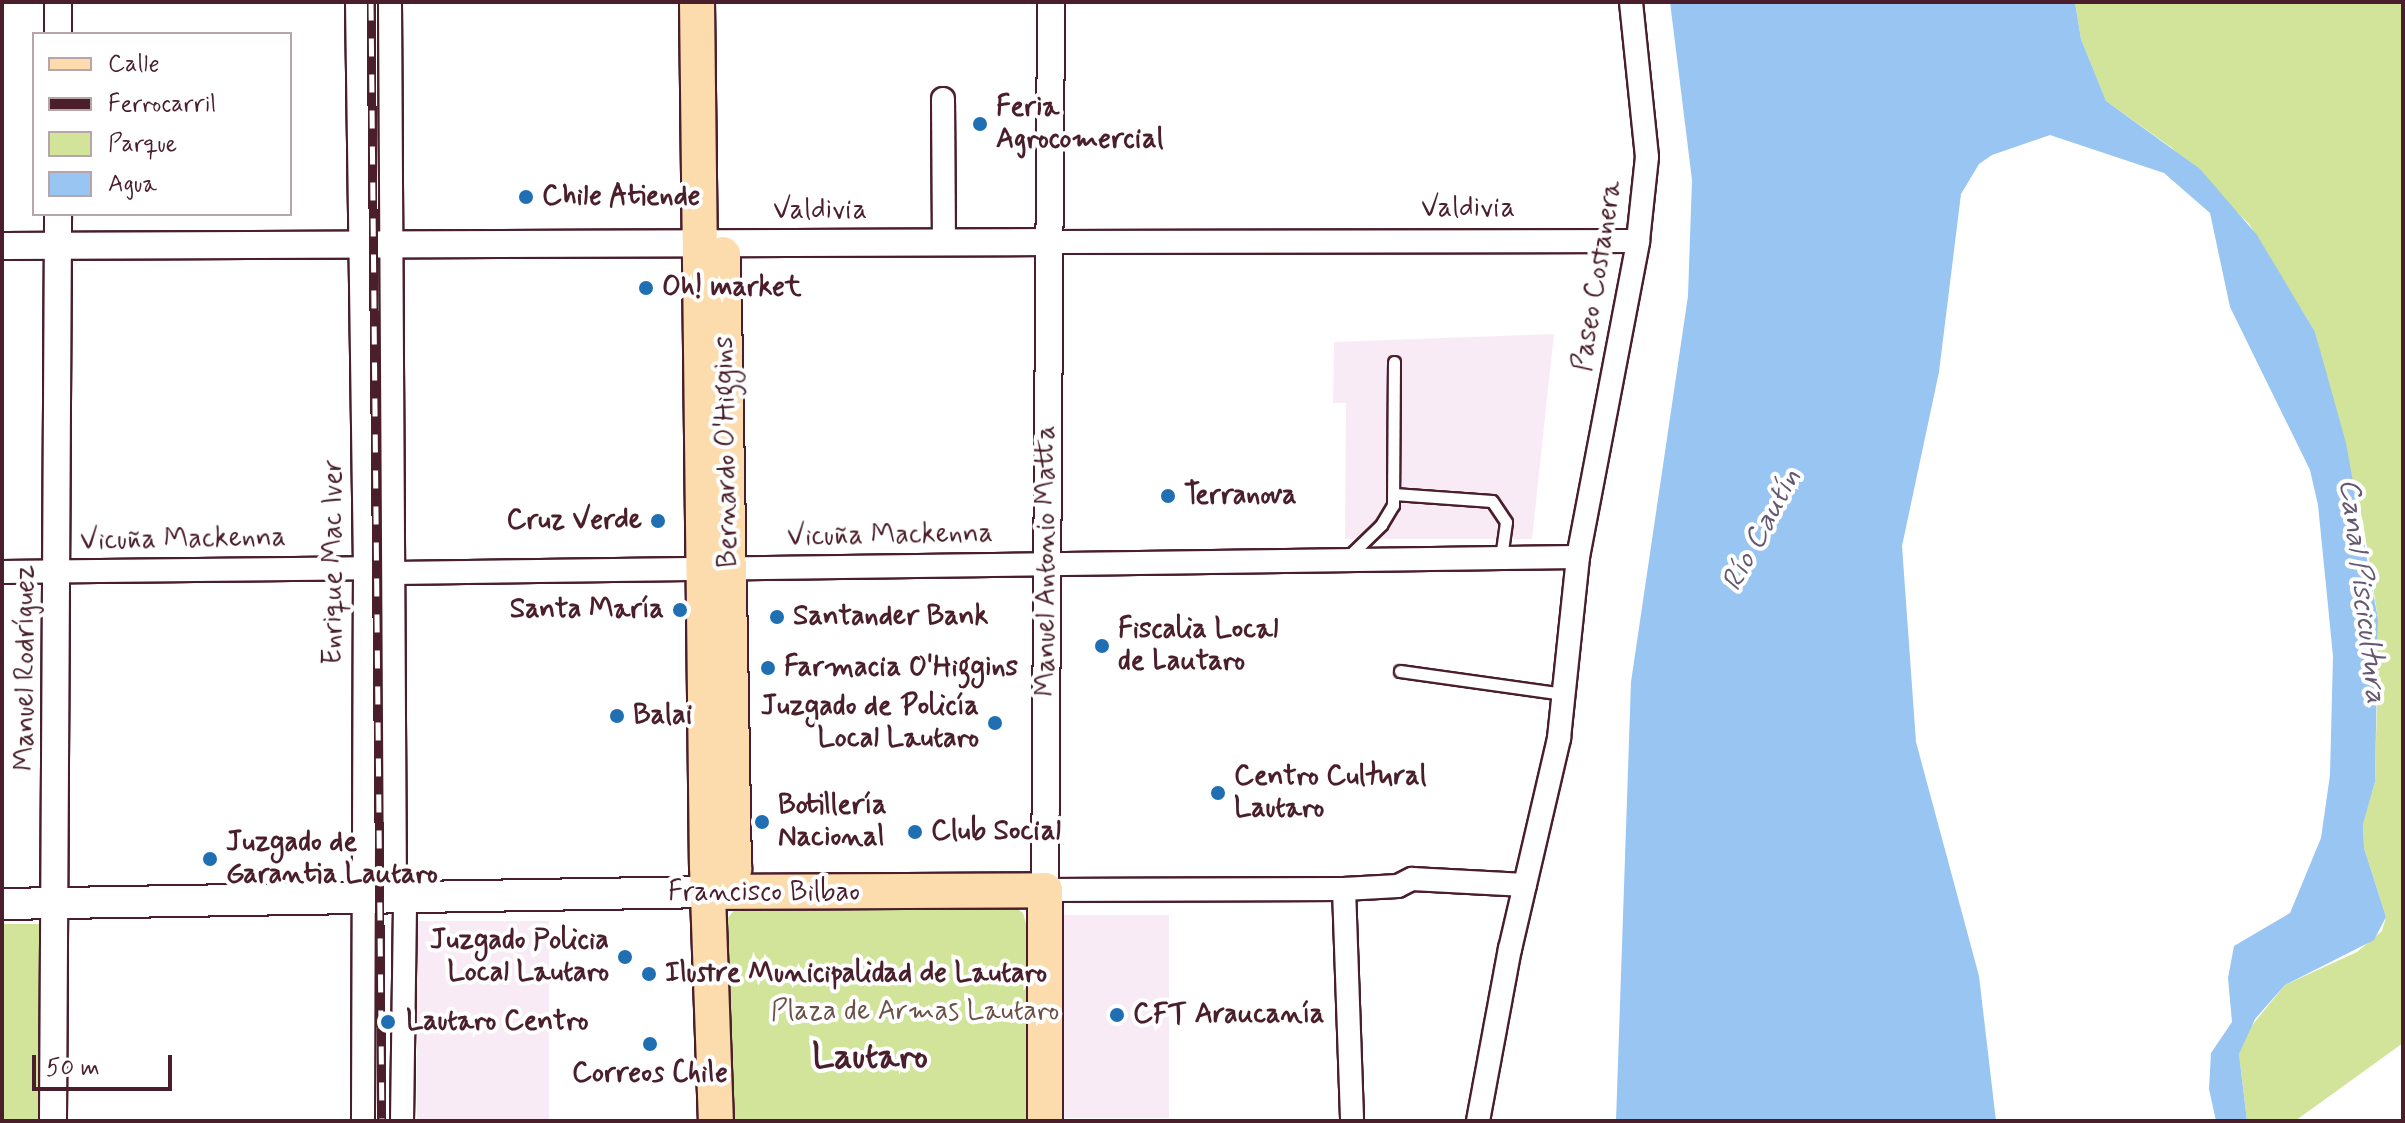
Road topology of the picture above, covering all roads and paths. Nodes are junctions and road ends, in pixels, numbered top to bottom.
1 (58, 2) edge
2 (357, 2) edge
3 (390, 2) edge
4 (697, 2) edge
5 (721, 2) edge
6 (1051, 2) edge
7 (1631, 2) edge
8 (58, 32) edge
9 (943, 99) dead end
10 (58, 216) edge
11 (1638, 241) junction
12 (1049, 242) junction
13 (944, 243) junction
14 (361, 244) junction
15 (712, 244) junction
16 (395, 245) junction
17 (2, 246) edge
18 (58, 246) junction
19 (1394, 362) dead end
20 (1394, 494) junction
21 (1501, 557) junction
22 (1578, 557) junction
23 (1345, 560) junction
24 (1046, 564) junction
25 (365, 568) junction
26 (716, 568) junction
27 (2, 572) edge
28 (58, 572) junction
29 (394, 573) junction
30 (1400, 671) dead end
31 (1563, 694) junction
32 (1525, 885) junction
33 (1344, 889) junction
34 (1045, 890) junction
35 (711, 892) junction
36 (363, 898) junction
37 (400, 898) junction
38 (58, 903) junction
39 (2, 904) edge
40 (53, 1121) edge
41 (363, 1121) edge
42 (402, 1121) edge
43 (716, 1121) edge
44 (1045, 1121) edge
45 (1352, 1121) edge
46 (1478, 1121) edge

1 - 8 street
2 - 14 street, Enrique Mac Iver
3 - 16 street
4 - 15 main road, Bernardo O'Higgins
5 - 15 main road, Bernardo O'Higgins
6 - 12 street, Manuel Antonio Matta
7 - 11 street, Paseo Costanera
9 - 13 street
10 - 18 street, Manuel Rodríguez
11 - 12 street, Valdivia
11 - 22 street, Paseo Costanera
12 - 13 street, Valdivia
12 - 24 street, Manuel Antonio Matta
13 - 15 street, Valdivia
14 - 16 street, Valdivia
14 - 18 street, Valdivia
14 - 25 street, Enrique Mac Iver
15 - 16 street, Valdivia
15 - 26 main road, Bernardo O'Higgins
16 - 29 street
17 - 18 street, Valdivia
18 - 28 street, Manuel Rodríguez
19 - 20 lane
20 - 21 lane
20 - 23 lane
21 - 22 street, Vicuña Mackenna
21 - 23 street, Vicuña Mackenna
22 - 31 street, Paseo Costanera
23 - 24 street, Vicuña Mackenna
24 - 26 street, Vicuña Mackenna
24 - 34 street, Manuel Antonio Matta
25 - 28 street, Vicuña Mackenna
25 - 36 street, Enrique Mac Iver
26 - 29 street, Vicuña Mackenna
26 - 35 main road, Bernardo O'Higgins
27 - 28 street, Vicuña Mackenna
28 - 38 street, Manuel Rodríguez
29 - 37 street
30 - 31 lane
31 - 32 street, Paseo Costanera
32 - 33 street, Francisco Bilbao
32 - 46 street, Paseo Costanera
33 - 34 street, Francisco Bilbao
33 - 45 street
34 - 35 main road, Francisco Bilbao
34 - 44 main road, Manuel Antonio Matta
35 - 37 main road, Francisco Bilbao
35 - 43 main road
36 - 37 main road, Francisco Bilbao
36 - 38 main road, Francisco Bilbao
36 - 41 street, Enrique Mac Iver
37 - 42 street
38 - 39 main road, Francisco Bilbao
38 - 40 street, Manuel Rodríguez

